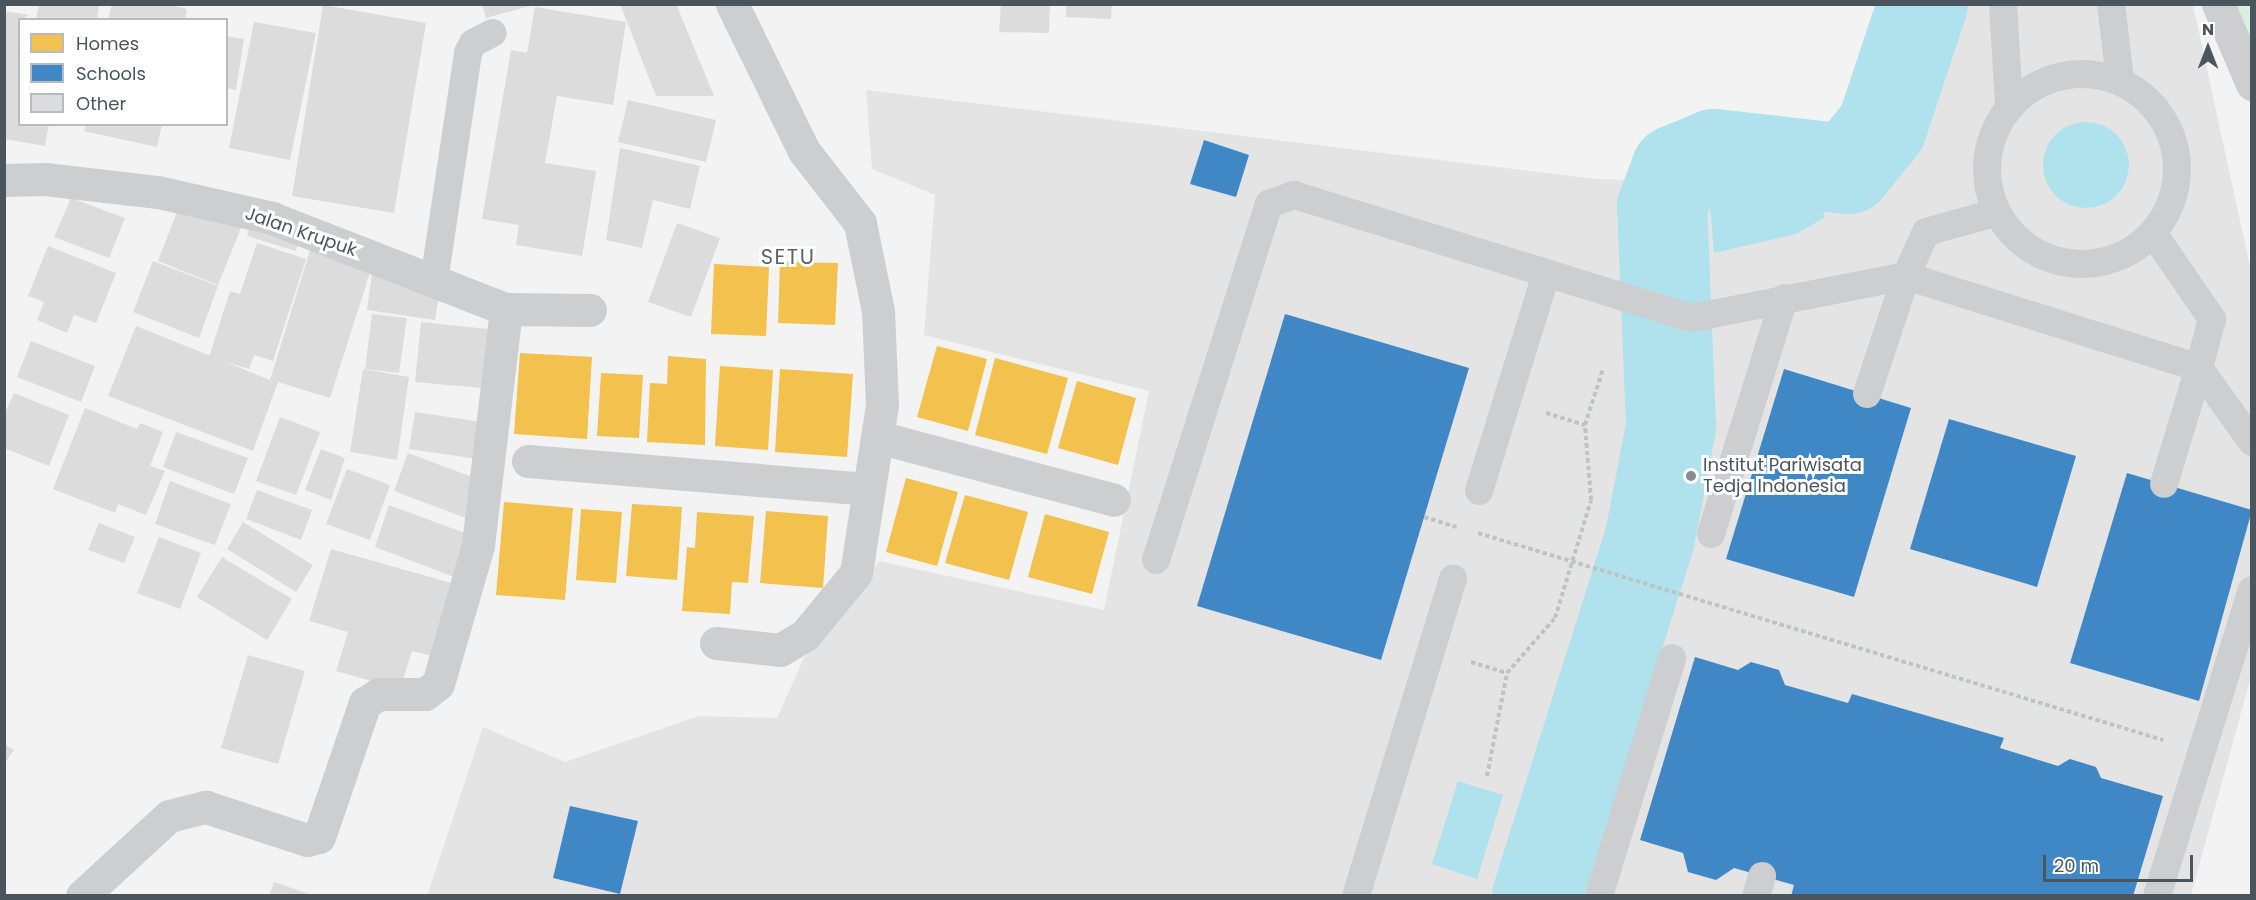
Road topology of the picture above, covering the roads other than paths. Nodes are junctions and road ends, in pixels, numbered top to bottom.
1 (732, 4) edge
2 (2003, 4) edge
3 (2111, 4) edge
4 (2218, 4) edge
5 (493, 33) dead end
6 (2120, 79) junction
7 (2252, 84) edge
8 (2009, 104) junction
9 (4, 180) edge
10 (1994, 213) junction
11 (2155, 236) junction
12 (1546, 274) junction
13 (1906, 276) junction
14 (434, 281) junction
15 (1784, 298) junction
16 (506, 309) junction
17 (590, 310) dead end
18 (2199, 368) junction
19 (1867, 394) dead end
20 (878, 437) junction
21 (2252, 442) edge
22 (528, 461) dead end
23 (2164, 484) dead end
24 (867, 489) junction
25 (1479, 491) dead end
26 (1114, 500) dead end
27 (1711, 534) dead end
28 (1156, 560) dead end
29 (1452, 578) dead end
30 (2252, 590) edge
31 (716, 643) dead end
32 (1672, 658) dead end
33 (82, 896) edge
34 (1356, 896) edge
35 (1599, 896) edge
36 (2157, 896) edge

1 - 20 street
2 - 8 lane
3 - 6 lane
4 - 7 street
5 - 14 lane
6 - 8 lane
6 - 11 lane
8 - 10 lane
9 - 14 street, Jalan Krupuk
10 - 11 lane
10 - 13 lane
11 - 18 lane
12 - 15 lane
12 - 25 lane
12 - 28 lane
13 - 15 lane
13 - 18 lane
13 - 19 lane
14 - 16 street, Jalan Krupuk
15 - 27 lane
16 - 17 street, Jalan Krupuk
16 - 33 street
18 - 21 lane
18 - 23 lane
20 - 24 street
20 - 26 street
22 - 24 street
24 - 31 street
29 - 34 lane
30 - 36 lane
32 - 35 lane

